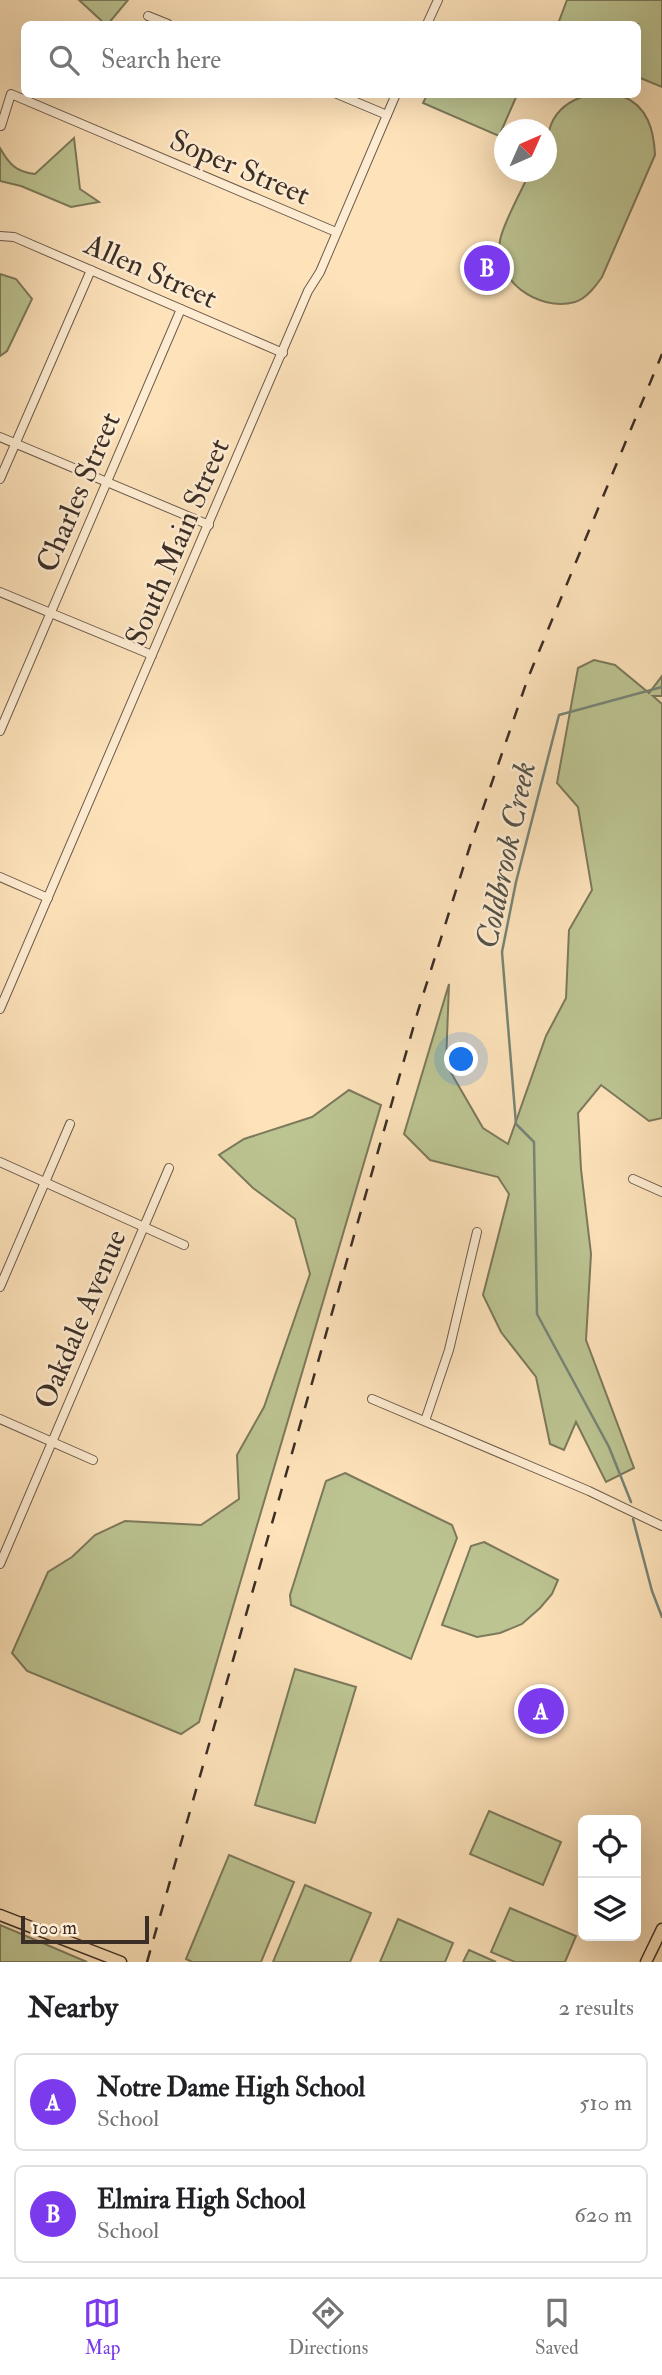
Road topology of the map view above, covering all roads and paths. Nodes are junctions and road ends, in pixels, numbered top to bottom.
1 (438, 0) edge
2 (148, 16) dead end
3 (161, 21) edge
4 (428, 21) edge
5 (347, 98) edge
6 (394, 98) edge
7 (387, 115) junction
8 (1, 126) edge
9 (336, 232) junction
10 (0, 236) edge
11 (91, 270) junction
12 (181, 309) junction
13 (283, 353) junction
14 (0, 437) edge
15 (15, 444) junction
16 (0, 479) edge
17 (106, 483) junction
18 (209, 526) junction
19 (0, 592) edge
20 (51, 613) junction
21 (152, 655) junction
22 (0, 731) edge
23 (0, 877) edge
24 (48, 898) junction
25 (0, 1009) edge
26 (71, 1124) dead end
27 (0, 1162) edge
28 (169, 1168) dead end
29 (633, 1179) dead end
30 (45, 1182) junction
31 (662, 1192) edge
32 (144, 1227) junction
33 (477, 1232) dead end
34 (184, 1245) dead end
35 (0, 1287) edge
36 (372, 1399) dead end
37 (0, 1419) edge
38 (425, 1420) junction
39 (53, 1441) junction
40 (93, 1460) dead end
41 (662, 1526) edge
42 (0, 1564) edge
43 (0, 1915) edge
44 (662, 1929) edge
45 (121, 1962) edge
46 (646, 1962) edge

1 - 4 street
2 - 3 street
5 - 7 street
6 - 7 street, South Main Street
7 - 9 street, South Main Street
8 - 9 street, Soper Street
9 - 13 street, South Main Street
10 - 11 street, Allen Street
11 - 12 street, Allen Street
11 - 15 street
12 - 13 street, Allen Street
12 - 17 street, Charles Street
13 - 18 street, South Main Street
14 - 15 street
15 - 16 street
15 - 17 street
17 - 18 street
17 - 20 street, Charles Street
18 - 21 street, South Main Street
19 - 20 street
20 - 21 street
20 - 22 street, Charles Street
21 - 24 street, South Main Street
23 - 24 street
24 - 25 street, South Main Street
26 - 30 street
27 - 30 street
28 - 32 street, Oakdale Avenue
29 - 31 street
30 - 32 street
30 - 35 street
32 - 34 street
32 - 39 street, Oakdale Avenue
33 - 38 street
36 - 38 street
37 - 39 street
38 - 41 street
39 - 40 street
39 - 42 street, Oakdale Avenue
43 - 45 main road
44 - 46 main road

